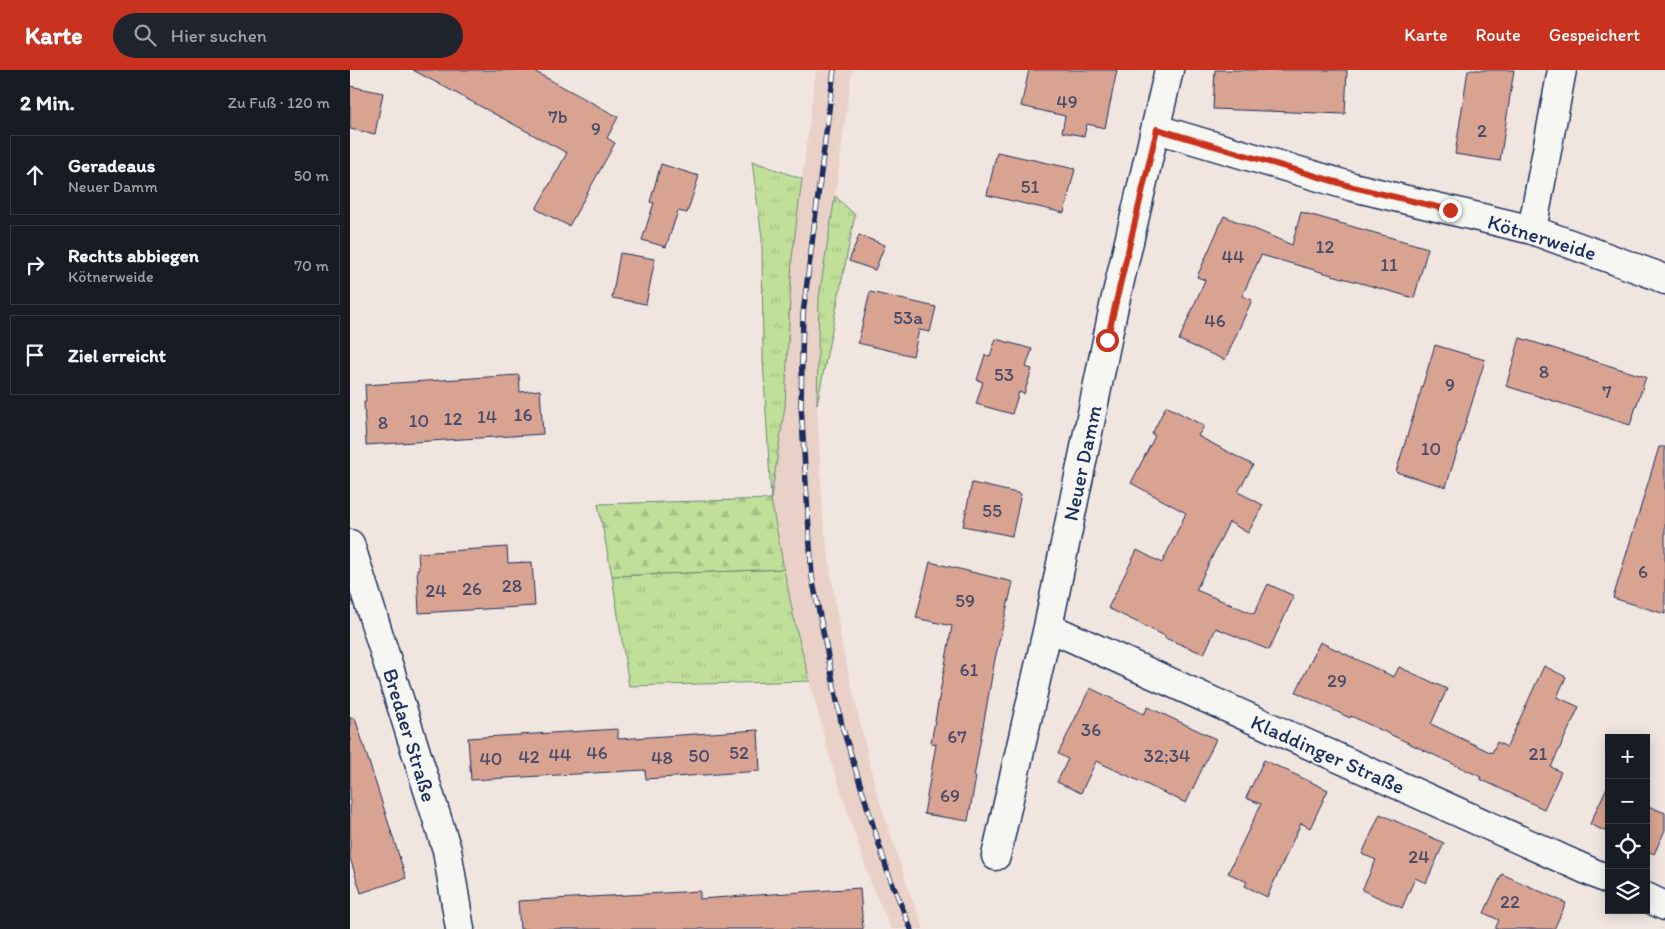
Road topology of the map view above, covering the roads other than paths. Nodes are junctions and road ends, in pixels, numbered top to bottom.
1 (1169, 70) edge
2 (1562, 70) edge
3 (1157, 129) junction
4 (1532, 230) junction
5 (1665, 280) edge
6 (350, 544) edge
7 (1048, 627) junction
8 (996, 856) dead end
9 (1605, 878) edge
10 (1650, 899) edge
11 (1665, 906) edge
12 (460, 929) edge

1 - 3 street, Neuer Damm
2 - 4 street
3 - 4 street, Kötnerweide
3 - 7 street, Neuer Damm
4 - 5 street, Kötnerweide
6 - 12 street, Bredaer Straße
7 - 8 street, Neuer Damm
7 - 9 street, Kladdinger Straße
10 - 11 street

